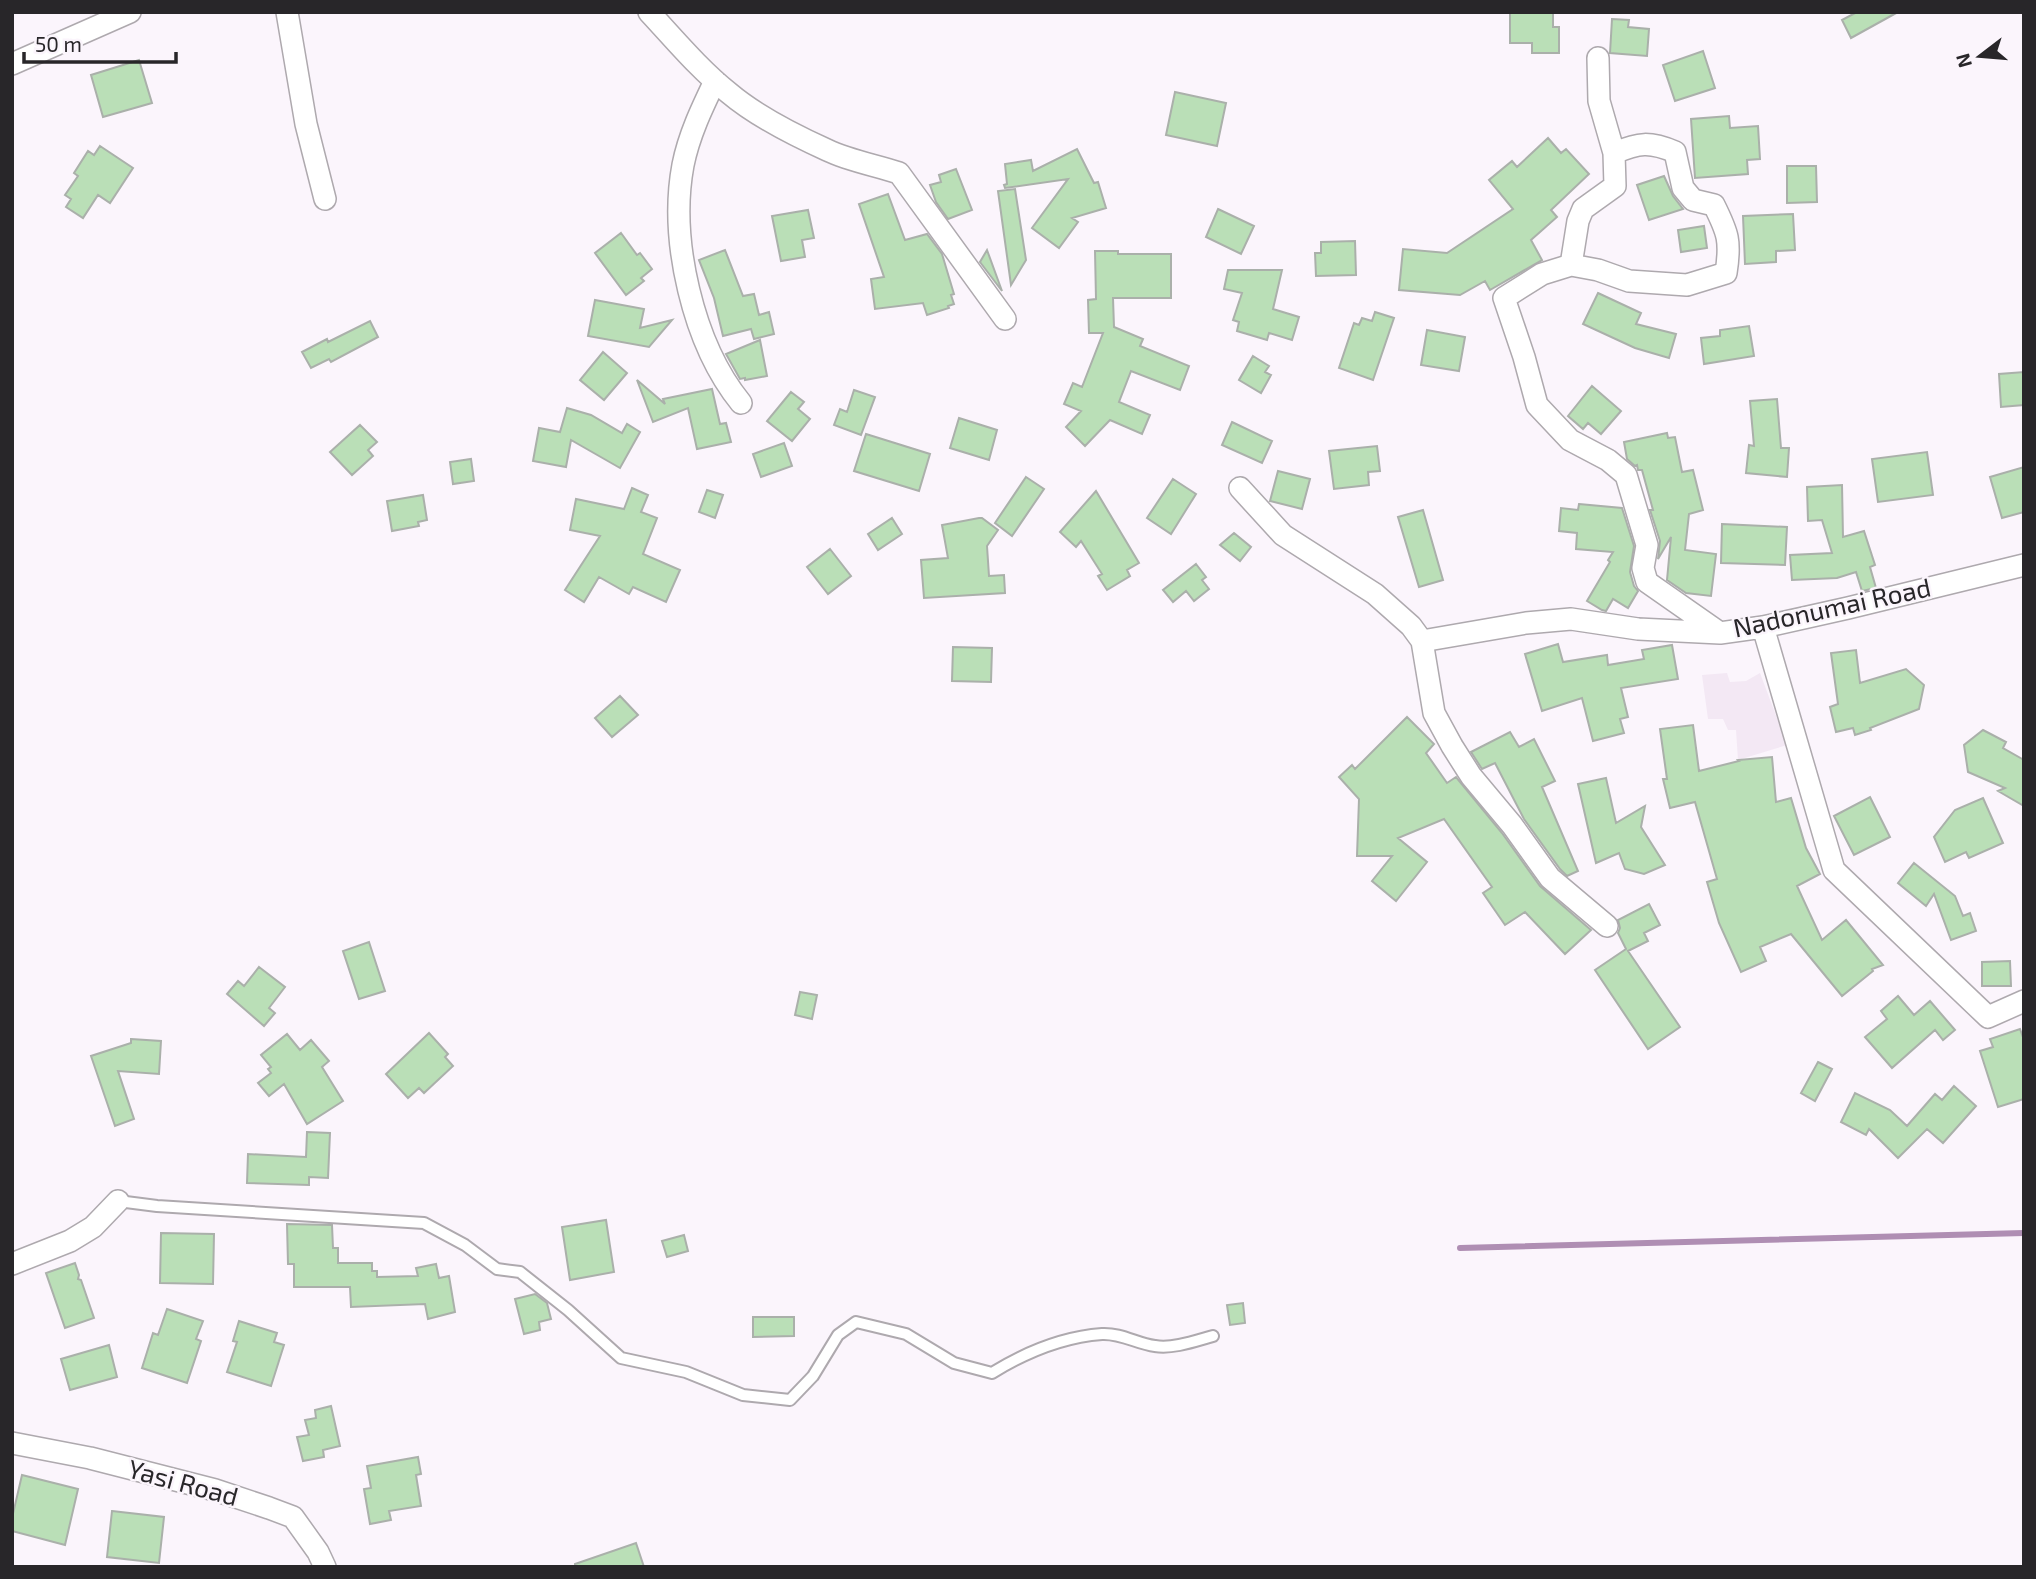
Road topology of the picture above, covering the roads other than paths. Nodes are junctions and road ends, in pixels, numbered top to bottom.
1 (130, 12) edge
2 (287, 12) edge
3 (649, 12) edge
4 (1598, 58) dead end
5 (12, 64) edge
6 (715, 81) junction
7 (1614, 153) junction
8 (325, 199) dead end
9 (1571, 265) junction
10 (1005, 319) dead end
11 (741, 403) dead end
12 (1240, 488) dead end
13 (2024, 565) edge
14 (1763, 627) junction
15 (1720, 633) junction
16 (1422, 641) junction
17 (1607, 926) dead end
18 (2024, 1001) edge
19 (118, 1201) joint
20 (12, 1264) edge
21 (1213, 1336) dead end
22 (12, 1443) edge
23 (325, 1567) edge

1 - 5 street
2 - 8 street
3 - 6 street
4 - 7 street
6 - 10 street
6 - 11 street
7 - 9 street
7 - 9 street
9 - 15 street
12 - 16 street
13 - 14 street, Nadonumai Road
14 - 15 street, Nadonumai Road
14 - 18 street
15 - 16 street, Nadonumai Road
16 - 17 street
19 - 20 street
19 - 21 lane
22 - 23 street, Yasi Road

